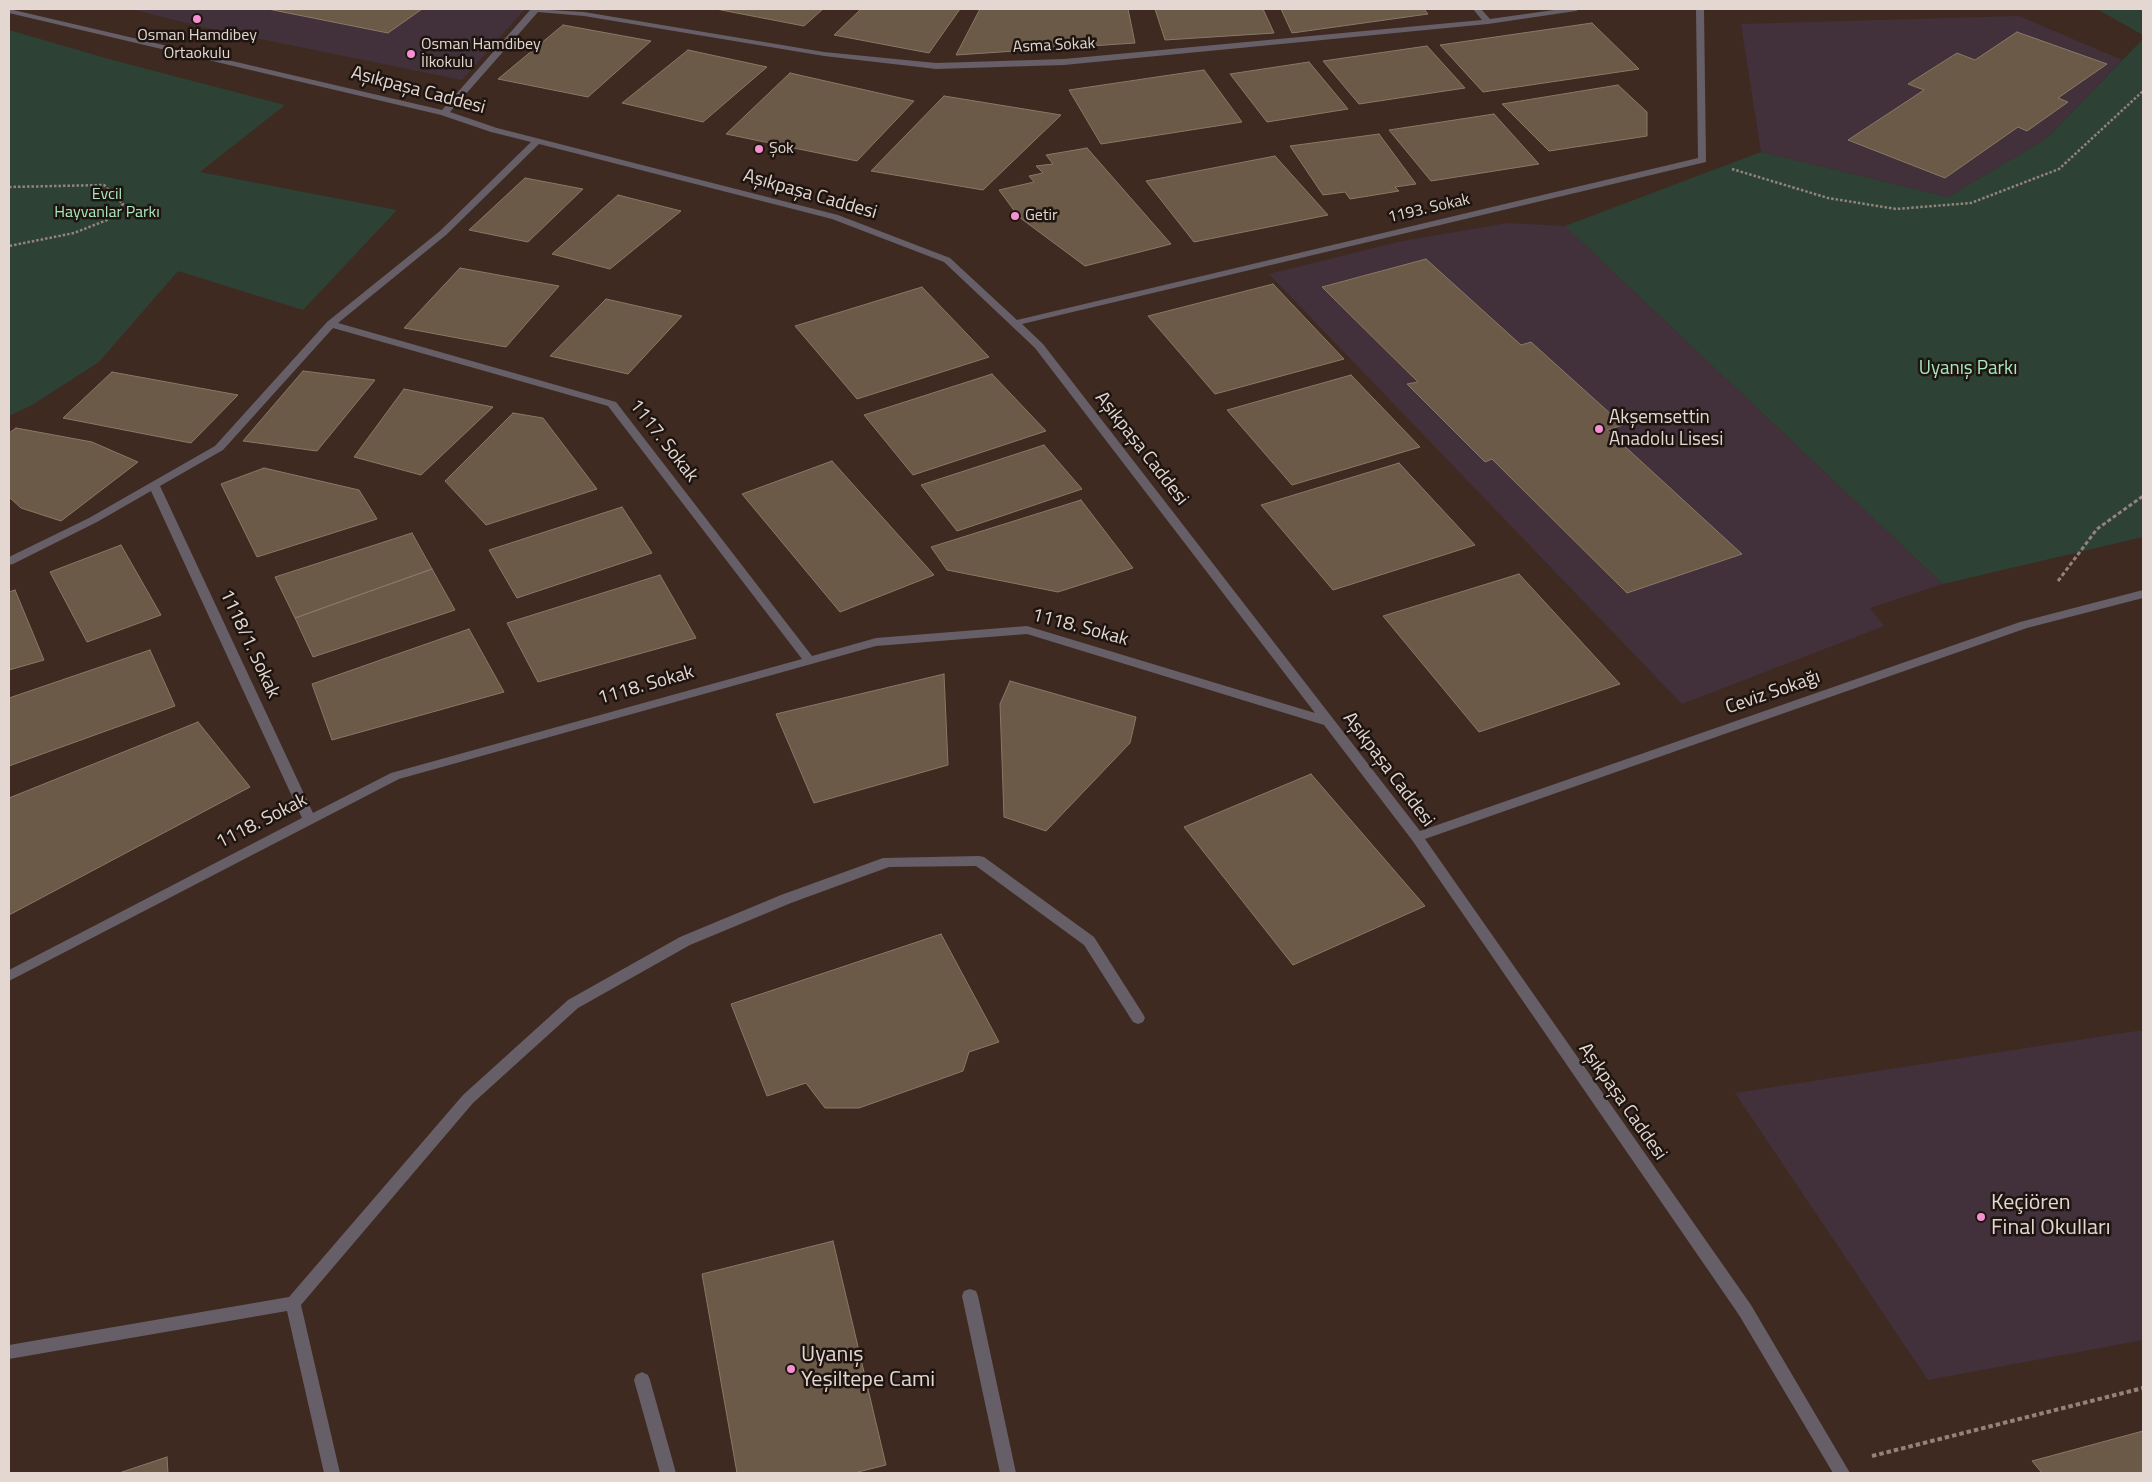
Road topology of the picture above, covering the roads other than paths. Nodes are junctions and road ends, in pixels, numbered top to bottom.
1 (536, 9) edge
2 (1477, 9) edge
3 (1576, 9) edge
4 (1700, 9) edge
5 (9, 11) edge
6 (1488, 22) junction
7 (444, 113) junction
8 (537, 141) junction
9 (1015, 323) junction
10 (331, 324) junction
11 (154, 485) junction
12 (9, 561) edge
13 (2143, 594) edge
14 (810, 660) junction
15 (1329, 722) junction
16 (309, 819) junction
17 (1417, 837) junction
18 (9, 976) edge
19 (1138, 1018) dead end
20 (970, 1296) dead end
21 (292, 1303) junction
22 (9, 1352) edge
23 (642, 1380) dead end
24 (1840, 1469) edge
25 (332, 1473) edge
26 (668, 1473) edge
27 (1008, 1473) edge

1 - 6 street, Asma Sokak
1 - 7 street
2 - 6 street
3 - 6 street, Asma Sokak
4 - 9 street, 1193. Sokak
5 - 7 street, Aşıkpaşa Caddesi
7 - 8 street, Aşıkpaşa Caddesi
8 - 9 street, Aşıkpaşa Caddesi
8 - 10 street
9 - 15 street, Aşıkpaşa Caddesi
10 - 11 street
10 - 14 street, 1117. Sokak
11 - 12 street
11 - 16 street, 1118/1. Sokak
13 - 17 street, Ceviz Sokağı
14 - 15 street, 1118. Sokak
14 - 16 street, 1118. Sokak
15 - 17 street, Aşıkpaşa Caddesi
16 - 18 street, 1118. Sokak
17 - 24 street, Aşıkpaşa Caddesi
19 - 21 street
20 - 27 street
21 - 22 street
21 - 25 street
23 - 26 street

